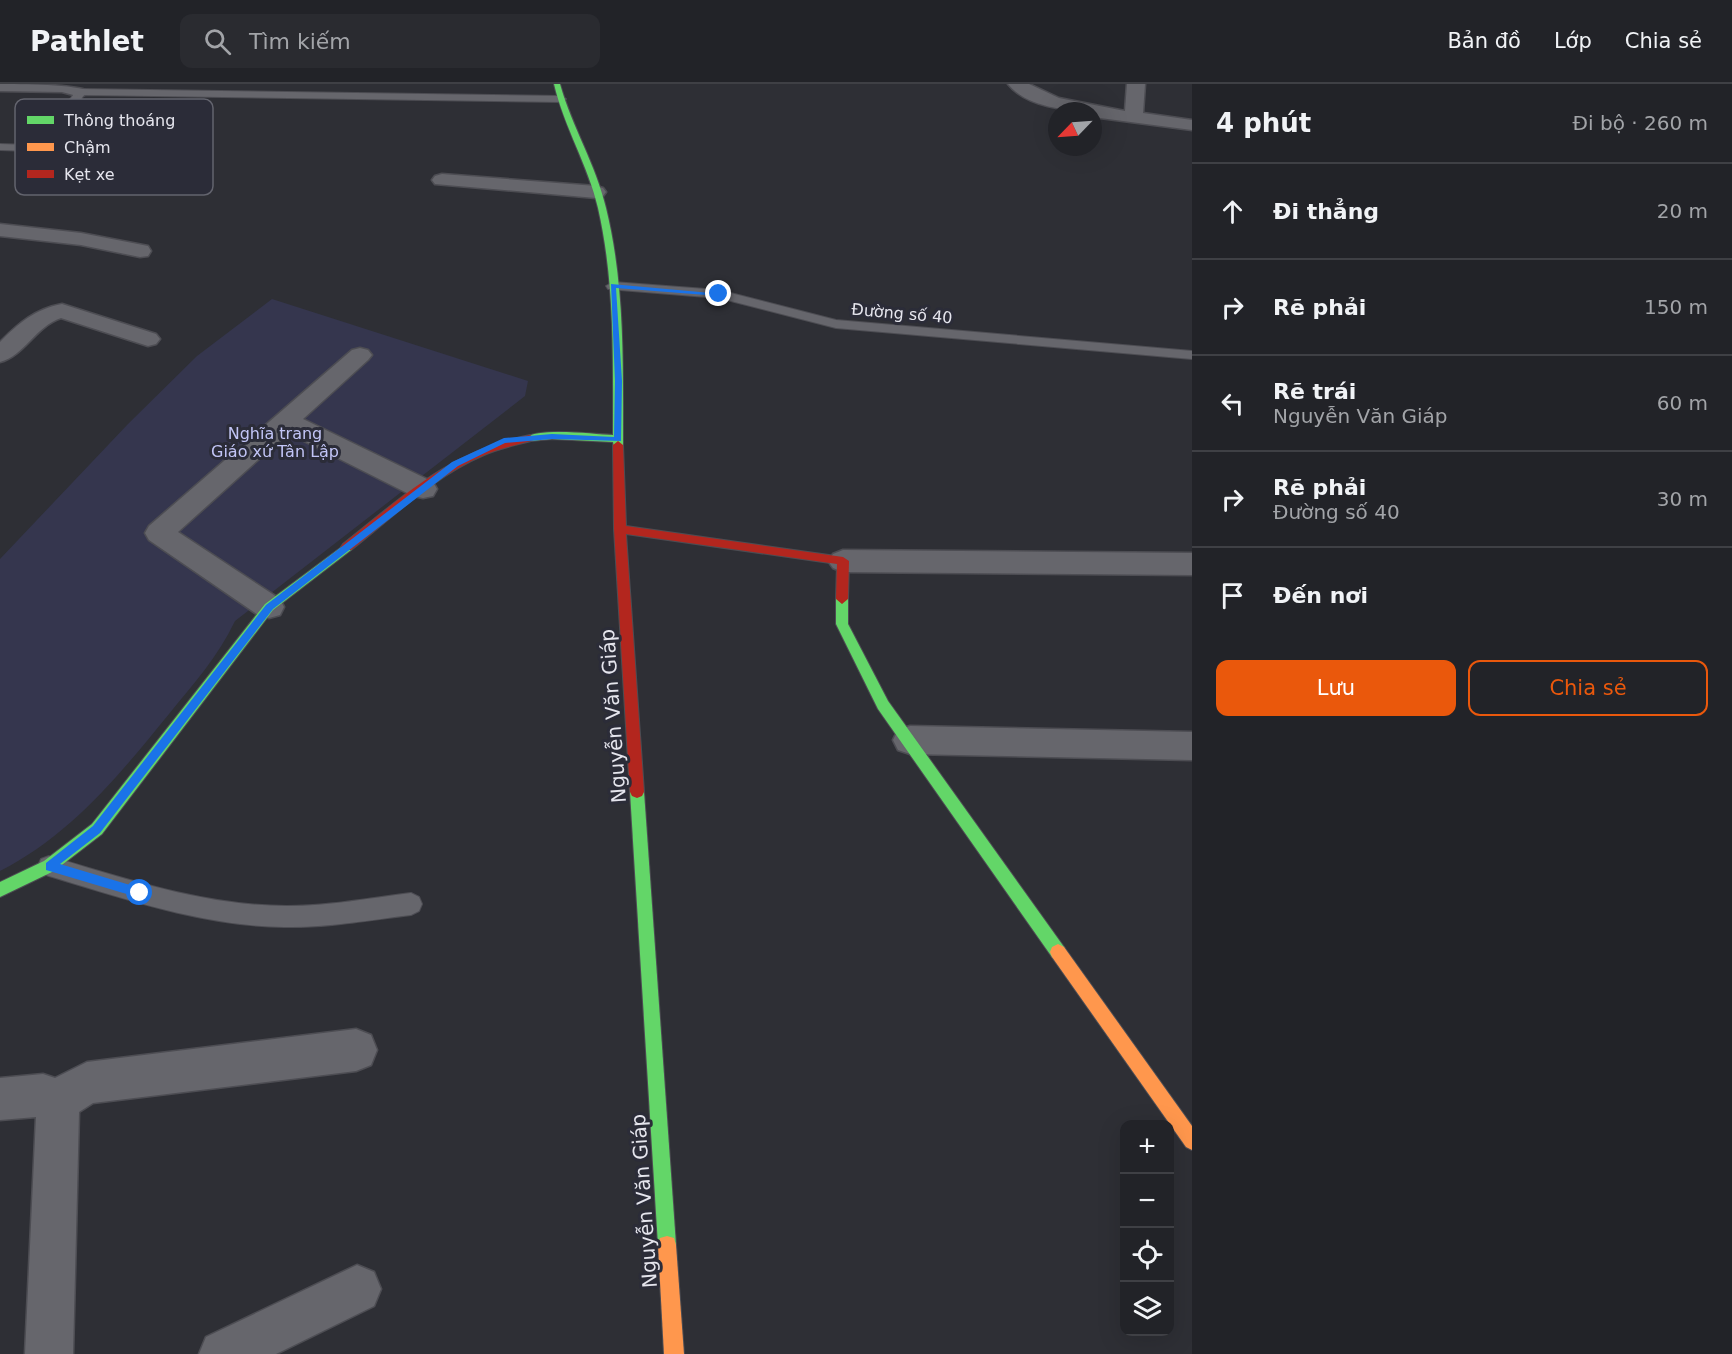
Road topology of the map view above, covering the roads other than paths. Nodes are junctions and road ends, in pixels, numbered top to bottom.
1 (557, 84) edge
2 (1017, 84) edge
3 (1136, 84) edge
4 (0, 86) edge
5 (81, 92) junction
6 (76, 99) edge
7 (561, 99) junction
8 (1134, 116) junction
9 (1192, 125) edge
10 (0, 147) edge
11 (15, 147) edge
12 (442, 180) dead end
13 (596, 192) junction
14 (0, 230) edge
15 (140, 251) dead end
16 (613, 286) junction
17 (148, 339) dead end
18 (0, 355) edge
19 (360, 355) dead end
20 (1192, 356) edge
21 (285, 421) junction
22 (618, 439) junction
23 (423, 489) junction
24 (620, 529) junction
25 (843, 561) junction
26 (1192, 564) edge
27 (269, 607) junction
28 (910, 740) junction
29 (1192, 746) edge
30 (50, 866) junction
31 (0, 890) edge
32 (411, 904) dead end
33 (356, 1050) dead end
34 (0, 1099) edge
35 (58, 1100) junction
36 (1192, 1141) edge
37 (357, 1289) dead end
38 (49, 1354) edge
39 (223, 1354) edge
40 (675, 1354) edge

1 - 7 street, Nguyễn Văn Giáp
2 - 8 street
3 - 8 street
4 - 5 street
5 - 6 lane
5 - 7 lane
7 - 13 street, Nguyễn Văn Giáp
8 - 9 street
10 - 11 lane
12 - 13 street
13 - 16 street, Nguyễn Văn Giáp
14 - 15 street
16 - 20 lane, Đường số 40
16 - 22 street, Nguyễn Văn Giáp
17 - 18 street
19 - 21 street
21 - 23 street
21 - 27 street
22 - 23 street
22 - 24 street, Nguyễn Văn Giáp
23 - 27 street
24 - 25 street
24 - 40 street, Nguyễn Văn Giáp
25 - 26 street
25 - 28 street
27 - 30 street
28 - 29 street
28 - 36 street
30 - 31 street
30 - 32 lane
33 - 35 street
34 - 35 street
35 - 38 street
37 - 39 street

